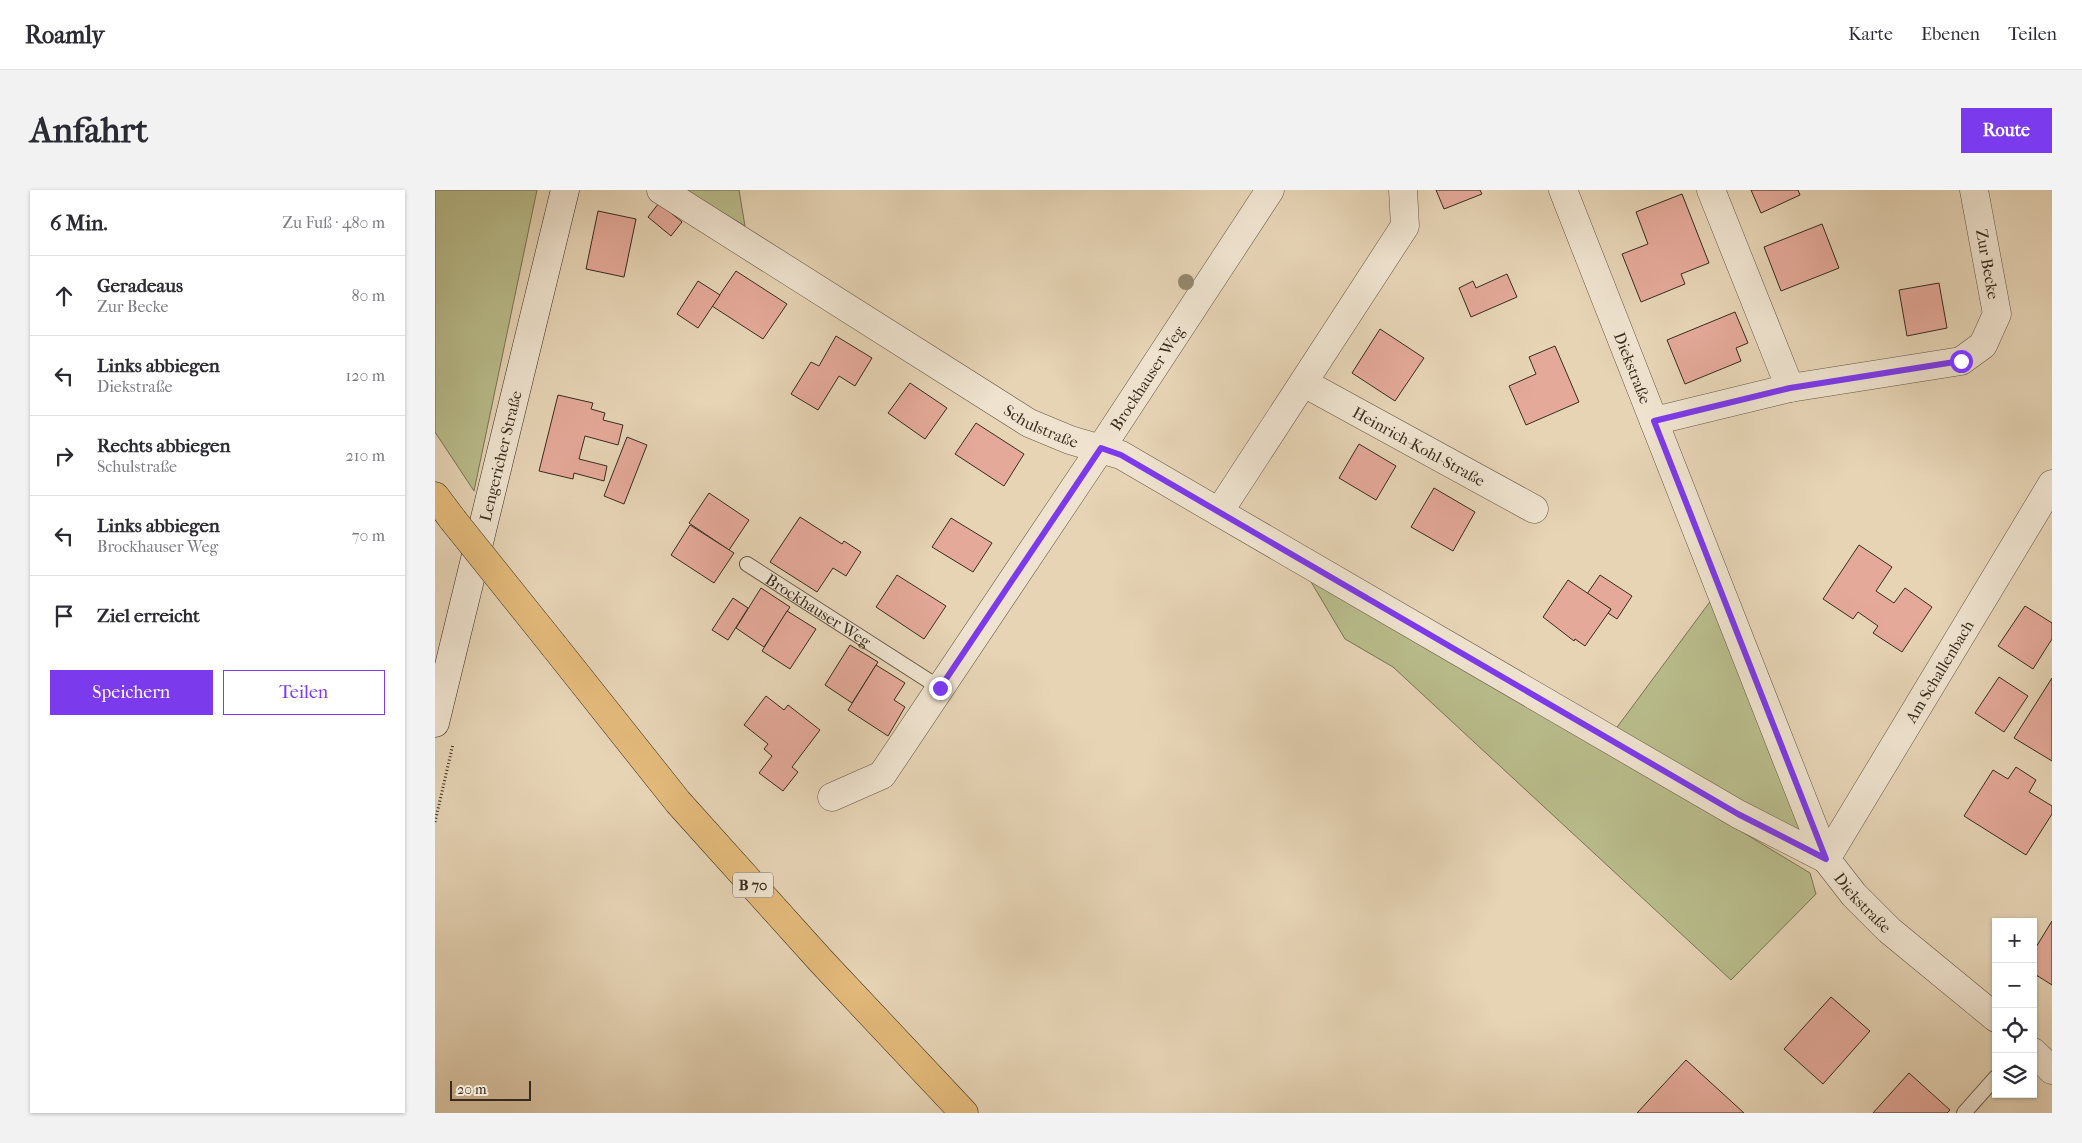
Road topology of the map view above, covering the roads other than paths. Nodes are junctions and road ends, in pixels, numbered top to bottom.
1 (565, 190) edge
2 (661, 190) edge
3 (1269, 190) edge
4 (1403, 190) edge
5 (1563, 190) edge
6 (1711, 190) edge
7 (1974, 190) edge
8 (1304, 383) junction
9 (1790, 388) junction
10 (1654, 421) junction
11 (1101, 448) junction
12 (2052, 484) edge
13 (435, 496) edge
14 (1533, 510) dead end
15 (1219, 512) junction
16 (747, 564) dead end
17 (940, 688) junction
18 (435, 723) edge
19 (832, 797) dead end
20 (1826, 859) junction
21 (1992, 1015) edge
22 (2034, 1053) edge
23 (2052, 1070) edge
24 (1992, 1082) edge
25 (963, 1113) edge
26 (1964, 1113) edge

1 - 18 street, Lengericher Straße
2 - 11 street, Schulstraße
3 - 11 street, Brockhauser Weg
4 - 8 street
5 - 10 street, Diekstraße
6 - 9 street
7 - 9 street, Zur Becke
8 - 14 street, Heinrich-Kohl-Straße
8 - 15 street
9 - 10 street, Zur Becke
10 - 20 street, Diekstraße
11 - 15 street, Schulstraße
11 - 17 street, Brockhauser Weg
12 - 20 street, Am Schallenbach
13 - 25 main road, B 70, bridge
15 - 20 street, Schulstraße
16 - 17 lane, Brockhauser Weg
17 - 19 street, Brockhauser Weg
20 - 21 street, Diekstraße
22 - 23 street
24 - 26 lane

